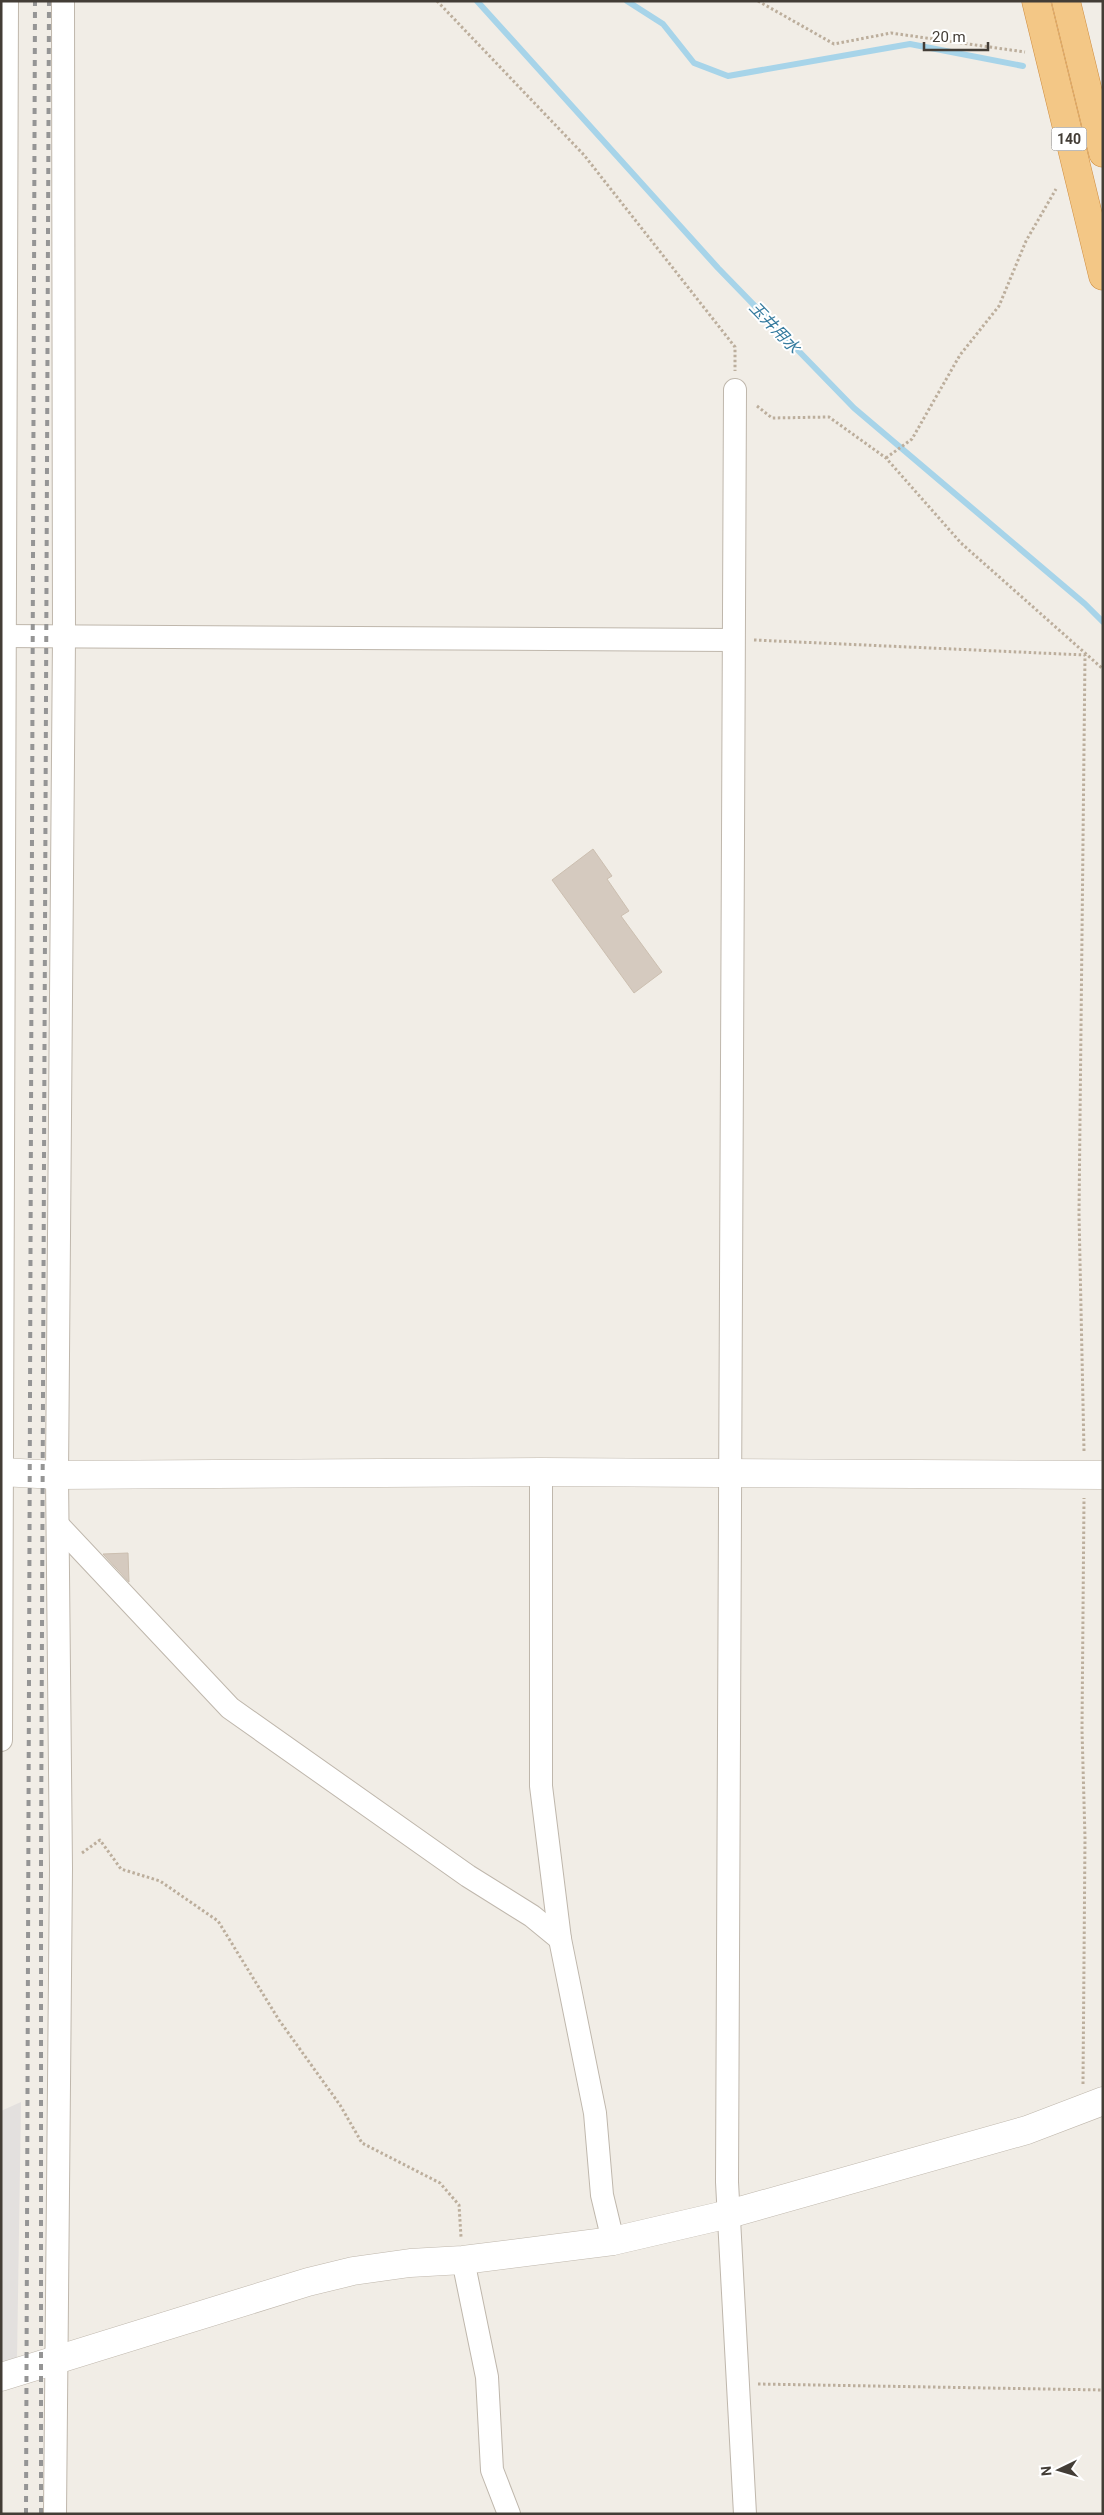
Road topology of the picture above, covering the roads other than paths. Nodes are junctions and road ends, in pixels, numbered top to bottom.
1 (7, 1) edge
2 (63, 1) edge
3 (1036, 1) edge
4 (1066, 1) edge
5 (1103, 154) edge
6 (1103, 276) edge
7 (735, 390) road end
8 (3, 636) edge
9 (64, 638) junction
10 (733, 640) junction
11 (2, 1207) edge
12 (2, 1472) edge
13 (541, 1472) junction
14 (730, 1473) junction
15 (57, 1475) junction
16 (1094, 1475) edge
17 (58, 1525) junction
18 (1, 1740) edge
19 (560, 1939) junction
20 (1093, 2105) edge
21 (729, 2214) junction
22 (613, 2241) junction
23 (462, 2260) junction
24 (57, 2361) junction
25 (1, 2377) edge
26 (55, 2514) edge
27 (509, 2514) edge
28 (745, 2514) edge

1 - 8 street
2 - 9 street
3 - 6 highway, 140
4 - 5 highway, 140
7 - 10 street
8 - 9 street
8 - 11 street
9 - 10 street
9 - 15 street
10 - 14 street
11 - 12 street
12 - 15 street
12 - 18 street
13 - 14 street
13 - 15 street
13 - 19 street
14 - 16 street
14 - 21 street
15 - 17 street
17 - 19 street
17 - 24 street
19 - 22 street
20 - 21 street
21 - 22 street
21 - 28 street
22 - 23 street
23 - 24 street
23 - 27 street
24 - 25 street
24 - 26 street

